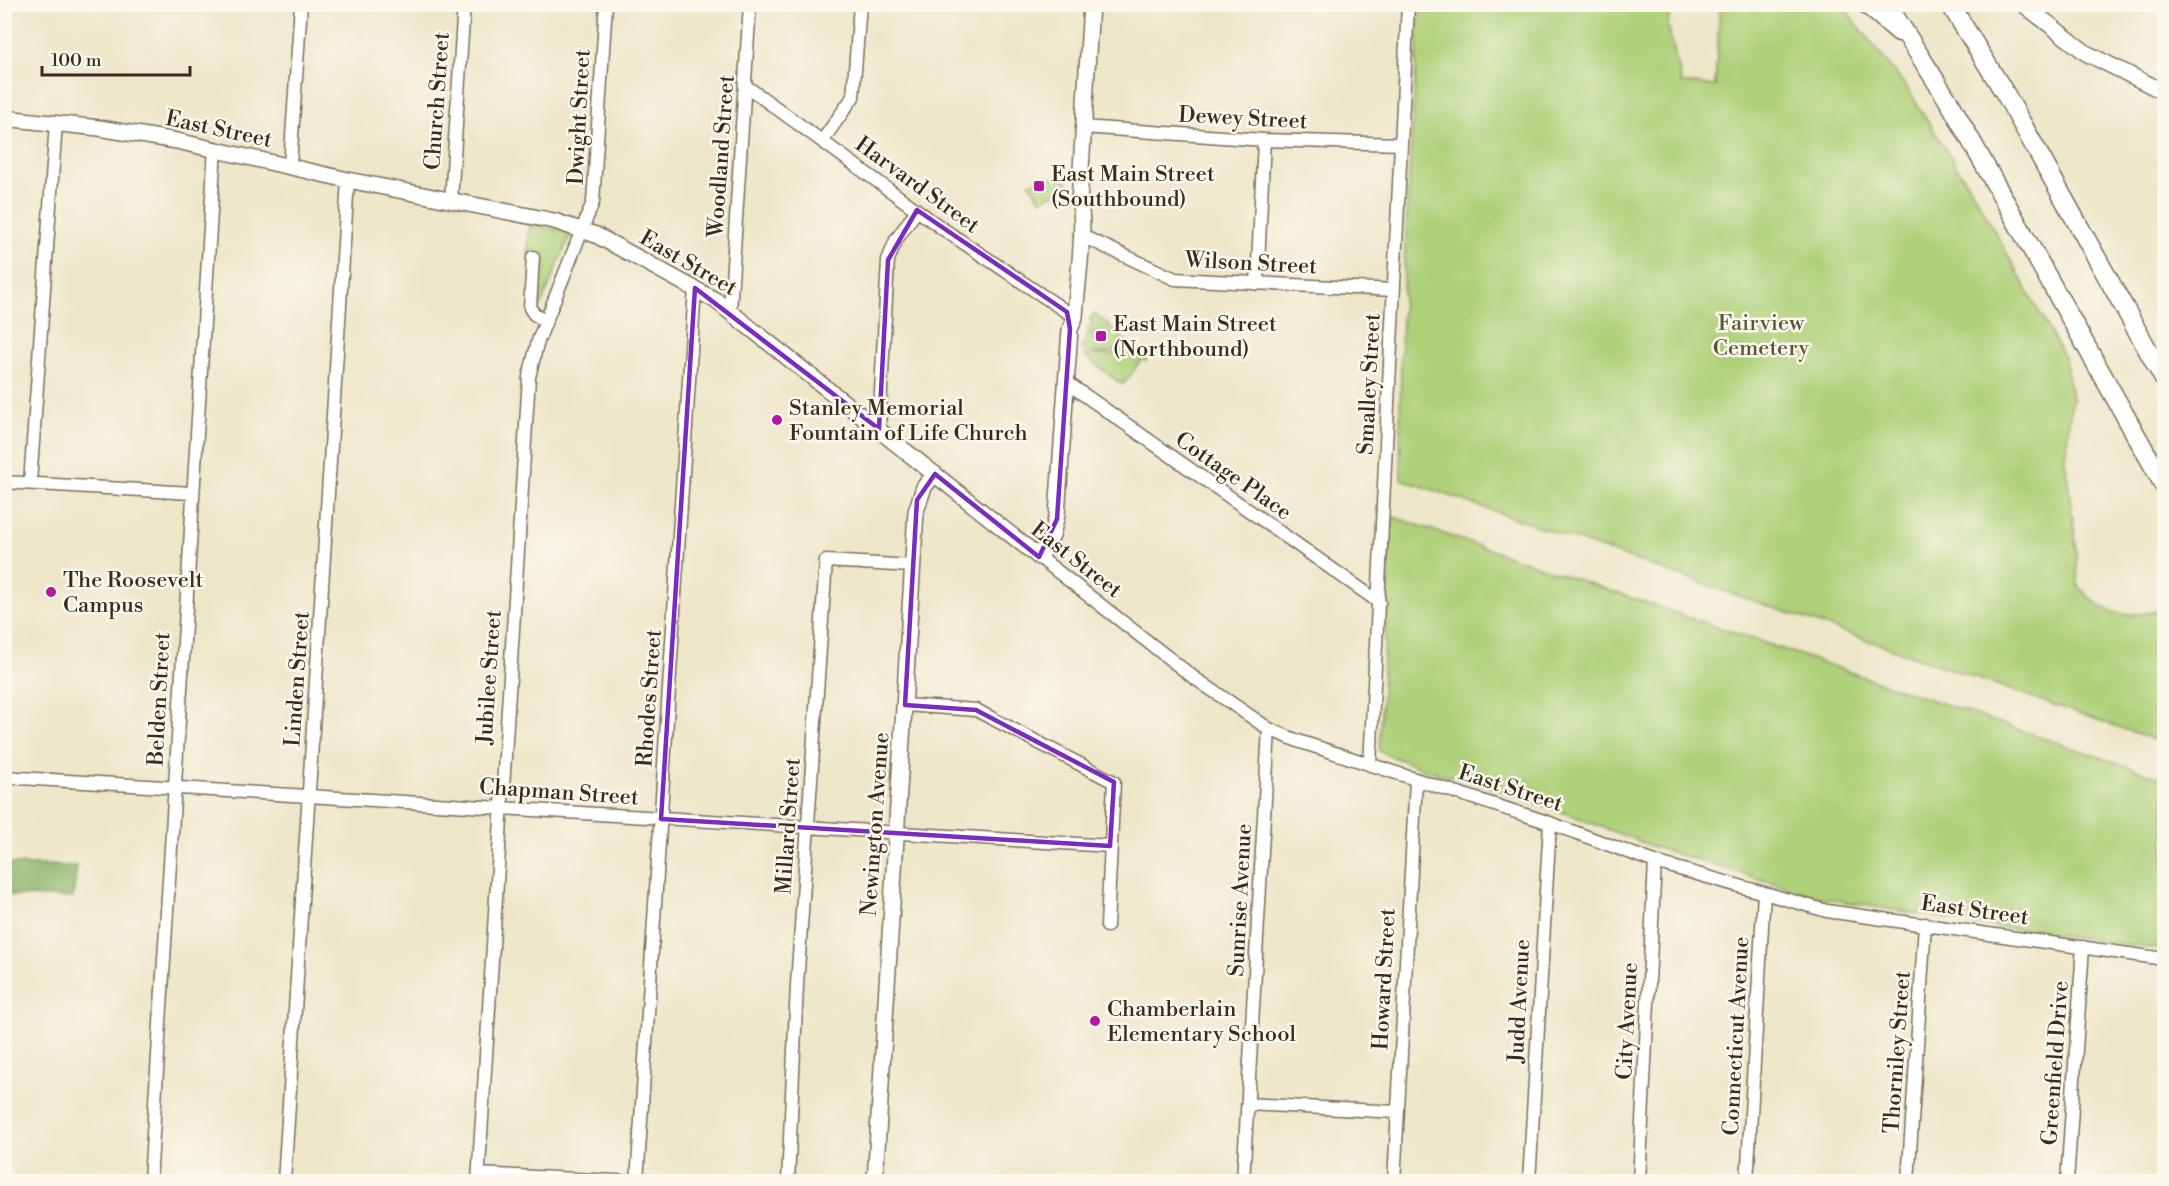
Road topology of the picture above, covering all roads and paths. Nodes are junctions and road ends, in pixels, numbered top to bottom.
1 (301, 4) edge
2 (464, 4) edge
3 (606, 4) edge
4 (750, 4) edge
5 (860, 4) edge
6 (1091, 4) edge
7 (1408, 4) edge
8 (1866, 4) edge
9 (1887, 4) edge
10 (1950, 4) edge
11 (2023, 4) edge
12 (1910, 40) junction
13 (746, 86) junction
14 (2164, 92) edge
15 (4, 118) edge
16 (56, 123) junction
17 (1083, 127) junction
18 (824, 140) junction
19 (1264, 140) junction
20 (1401, 144) junction
21 (215, 148) junction
22 (290, 166) junction
23 (348, 180) junction
24 (451, 201) junction
25 (1078, 203) junction
26 (917, 210) junction
27 (583, 230) junction
28 (1080, 235) junction
29 (533, 258) dead end
30 (1257, 284) junction
31 (695, 288) junction
32 (1394, 290) junction
33 (730, 311) junction
34 (1067, 312) junction
35 (546, 321) junction
36 (1070, 329) junction
37 (2164, 379) edge
38 (1066, 382) junction
39 (879, 429) junction
40 (934, 474) junction
41 (4, 482) edge
42 (30, 483) junction
43 (2164, 486) edge
44 (192, 493) junction
45 (1039, 557) junction
46 (913, 566) junction
47 (1379, 602) junction
48 (905, 705) junction
49 (1269, 729) junction
50 (1370, 765) junction
51 (4, 777) edge
52 (1416, 780) junction
53 (174, 788) junction
54 (309, 795) junction
55 (500, 808) junction
56 (661, 819) junction
57 (1550, 823) junction
58 (808, 828) junction
59 (896, 834) junction
60 (1110, 846) junction
61 (1655, 862) junction
62 (1764, 893) junction
63 (1925, 924) junction
64 (1107, 926) dead end
65 (2083, 947) junction
66 (2164, 959) edge
67 (1248, 1104) junction
68 (1396, 1112) junction
69 (478, 1178) edge
70 (150, 1182) edge
71 (284, 1182) edge
72 (636, 1182) edge
73 (788, 1182) edge
74 (875, 1182) edge
75 (1243, 1182) edge
76 (1394, 1182) edge
77 (1529, 1182) edge
78 (1639, 1182) edge
79 (1747, 1182) edge
80 (1908, 1182) edge
81 (2067, 1182) edge

1 - 22 street
2 - 24 street, Church Street
3 - 27 street, Dwight Street
4 - 13 street, Woodland Street
5 - 18 street
6 - 17 main road
7 - 20 street, Smalley Street
8 - 12 highway
9 - 12 highway
10 - 37 highway
11 - 14 main road
12 - 43 highway
13 - 18 street, Harvard Street
13 - 33 street, Woodland Street
15 - 16 main road, East Street
16 - 21 main road, East Street
16 - 42 street
17 - 19 street, Dewey Street
17 - 25 main road
18 - 26 street, Harvard Street
19 - 20 street, Dewey Street
19 - 30 street
20 - 32 street, Smalley Street
21 - 22 main road, East Street
21 - 44 street, Belden Street
22 - 23 main road, East Street
23 - 24 main road, East Street
23 - 54 street, Linden Street
24 - 27 main road, East Street
25 - 28 main road
25 - 34 main road
26 - 34 street, Harvard Street
26 - 39 street
27 - 31 main road, East Street
27 - 35 street, Jubilee Street
28 - 30 street, Wilson Street
28 - 36 main road
29 - 35 street
30 - 32 street, Wilson Street
31 - 33 main road, East Street
31 - 56 street, Rhodes Street
32 - 47 street, Smalley Street
33 - 39 main road, East Street
34 - 36 main road
35 - 55 street, Jubilee Street
36 - 38 main road
38 - 45 main road
38 - 47 street, Cottage Place
39 - 40 main road, East Street
40 - 45 main road, East Street
40 - 46 main road, Newington Avenue
41 - 42 street
42 - 44 street
44 - 53 street, Belden Street
45 - 49 street, East Street
46 - 48 main road, Newington Avenue
46 - 58 street, Millard Street
47 - 50 street, Smalley Street
48 - 59 main road, Newington Avenue
48 - 60 street
49 - 50 street, East Street
49 - 67 street, Sunrise Avenue
50 - 52 street, East Street
51 - 53 street, Chapman Street
52 - 57 street, East Street
52 - 68 street, Howard Street
53 - 54 street, Chapman Street
53 - 70 street, Belden Street
54 - 55 street, Chapman Street
54 - 71 street, Linden Street
55 - 56 street, Chapman Street
55 - 69 street, Jubilee Street
56 - 58 street, Chapman Street
56 - 72 street, Rhodes Street
57 - 61 street, East Street
57 - 77 street, Judd Avenue
58 - 59 street, Chapman Street
58 - 73 street, Millard Street
59 - 60 street, Chapman Street
59 - 74 main road, Newington Avenue
60 - 64 street
61 - 62 street, East Street
61 - 78 street, City Avenue
62 - 63 street, East Street
62 - 79 street, Connecticut Avenue
63 - 65 street, East Street
63 - 80 street, Thorniley Street
65 - 66 street, East Street
65 - 81 street, Greenfield Drive
67 - 68 street
67 - 75 street, Sunrise Avenue
68 - 76 street, Howard Street
69 - 72 street

